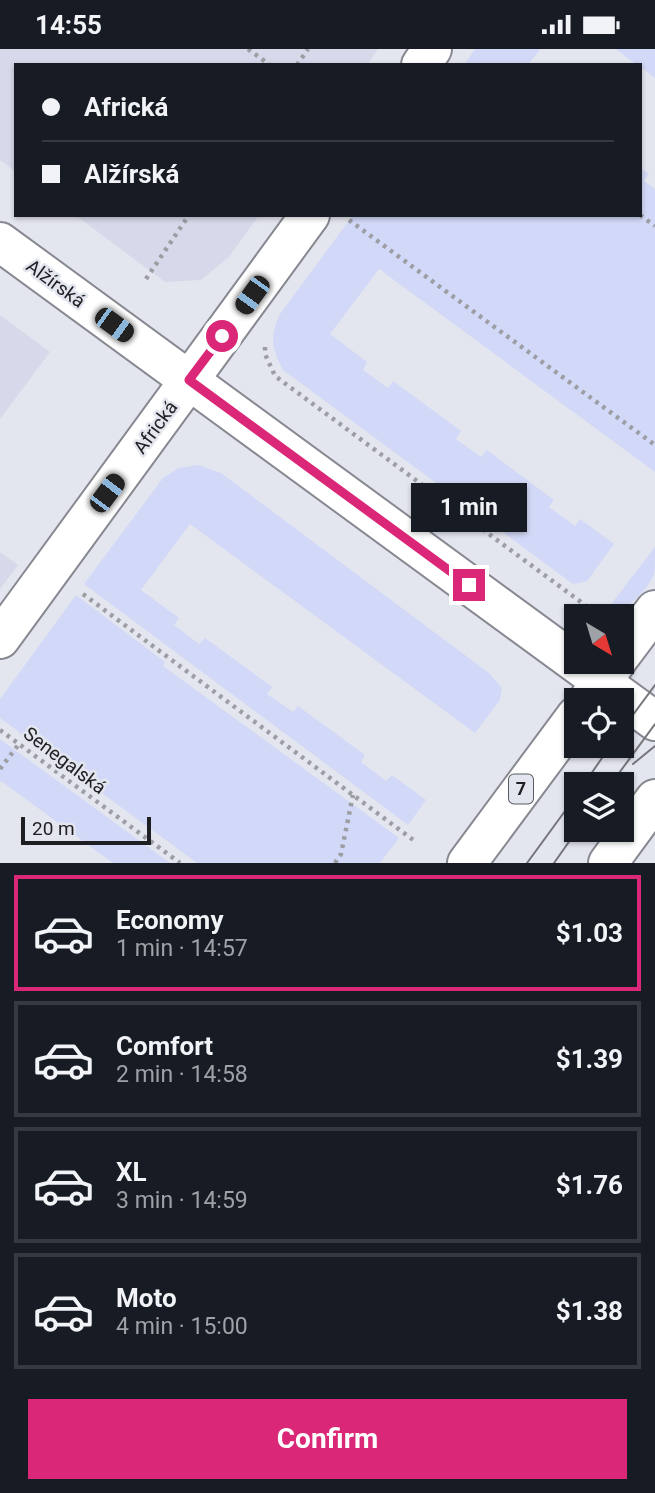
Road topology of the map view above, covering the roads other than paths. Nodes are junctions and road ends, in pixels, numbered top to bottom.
1 (309, 217) edge
2 (0, 242) edge
3 (189, 380) junction
4 (655, 610) edge
5 (0, 639) edge
6 (607, 675) edge
7 (655, 721) edge
8 (564, 732) edge
9 (655, 799) edge
10 (467, 863) edge
11 (608, 863) edge

1 - 3 street, Africká
2 - 3 street, Alžírská
3 - 5 street, Africká
3 - 6 street, Alžírská
4 - 6 street
6 - 7 street, Alžírská
8 - 10 street, 7
9 - 11 street

